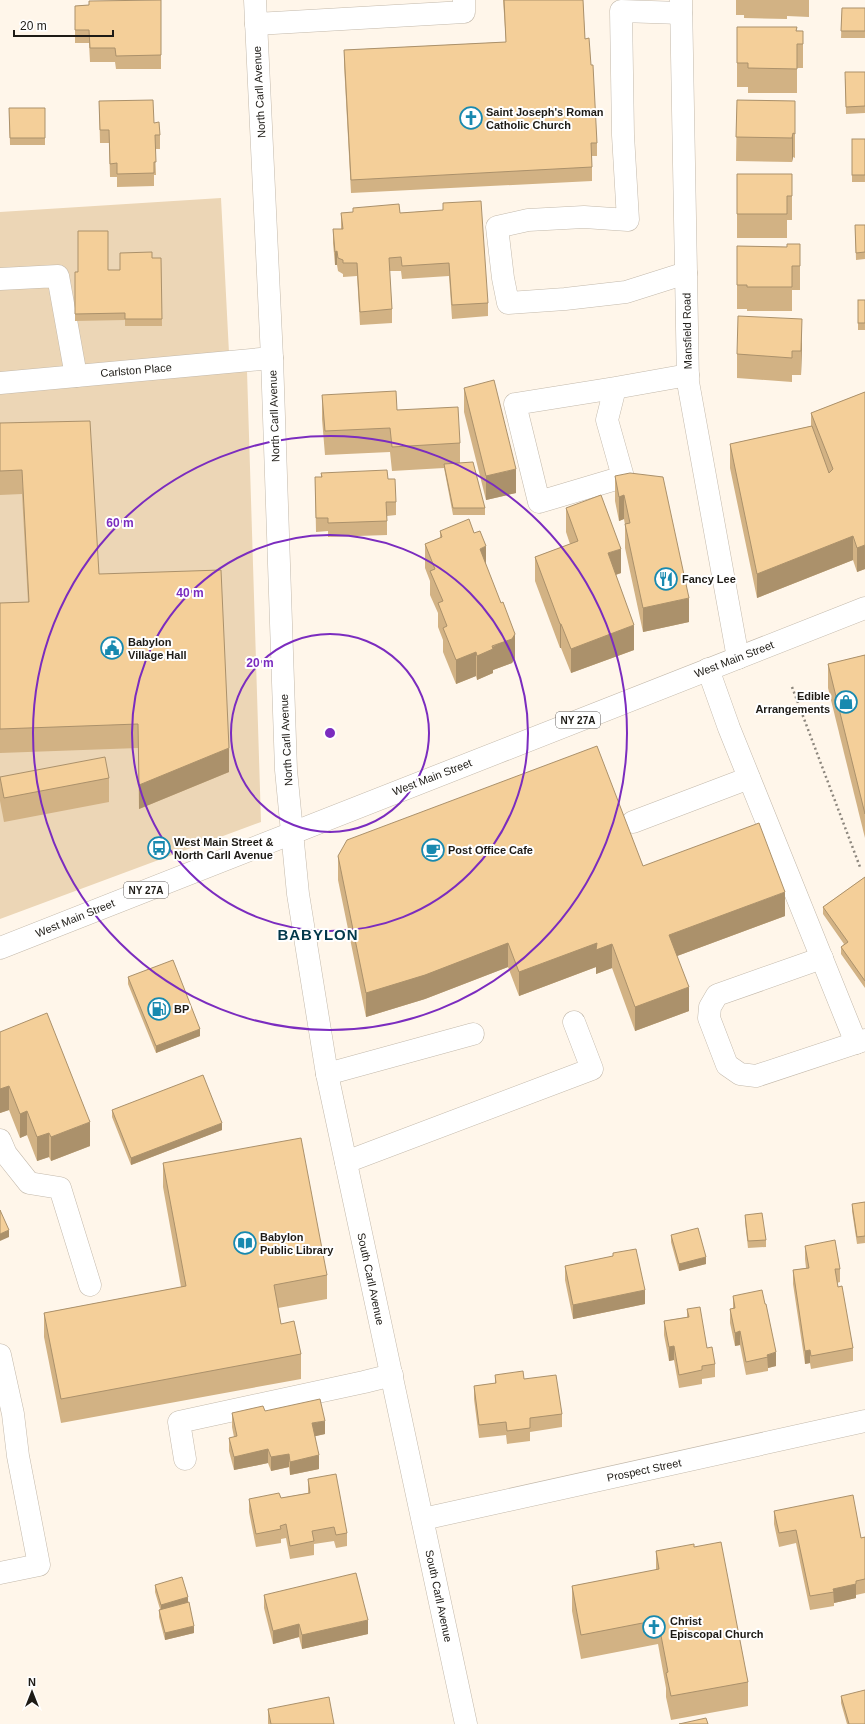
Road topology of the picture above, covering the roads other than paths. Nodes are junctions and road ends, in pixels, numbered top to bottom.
1 (255, 0) edge
2 (464, 0) edge
3 (628, 6) edge
4 (681, 7) edge
5 (256, 24) junction
6 (686, 273) junction
7 (0, 279) edge
8 (272, 358) junction
9 (688, 375) junction
10 (76, 376) junction
11 (0, 383) edge
12 (615, 388) junction
13 (865, 608) edge
14 (738, 658) junction
15 (708, 669) junction
16 (749, 778) junction
17 (633, 822) dead end
18 (292, 832) junction
19 (0, 948) edge
20 (822, 958) junction
21 (574, 1022) dead end
22 (473, 1034) dead end
23 (860, 1041) edge
24 (327, 1074) junction
25 (0, 1140) edge
26 (346, 1162) junction
27 (90, 1285) dead end
28 (0, 1355) edge
29 (392, 1375) junction
30 (865, 1421) edge
31 (185, 1459) dead end
32 (423, 1519) junction
33 (0, 1573) edge
34 (466, 1724) edge

1 - 5 street, North Carll Avenue
2 - 5 street
3 - 4 street
3 - 6 street
4 - 6 street, Mansfield Road
5 - 8 street, North Carll Avenue
6 - 9 street, Mansfield Road
7 - 10 street
8 - 10 street, Carlston Place
8 - 18 street, North Carll Avenue
9 - 12 street
9 - 14 street, Mansfield Road
10 - 11 street, Carlston Place
12 - 12 street
13 - 14 street, West Main Street / NY 27A
14 - 15 street, West Main Street / NY 27A
15 - 16 street
15 - 18 street, West Main Street / NY 27A
16 - 17 street
16 - 20 street
18 - 19 street, West Main Street / NY 27A
18 - 24 street, South Carll Avenue
20 - 23 street
20 - 23 street
21 - 26 street
22 - 24 street
24 - 26 street, South Carll Avenue
25 - 27 street
26 - 29 street, South Carll Avenue
28 - 33 street
29 - 31 street
29 - 32 street, South Carll Avenue
30 - 32 street, Prospect Street
32 - 34 street, South Carll Avenue

